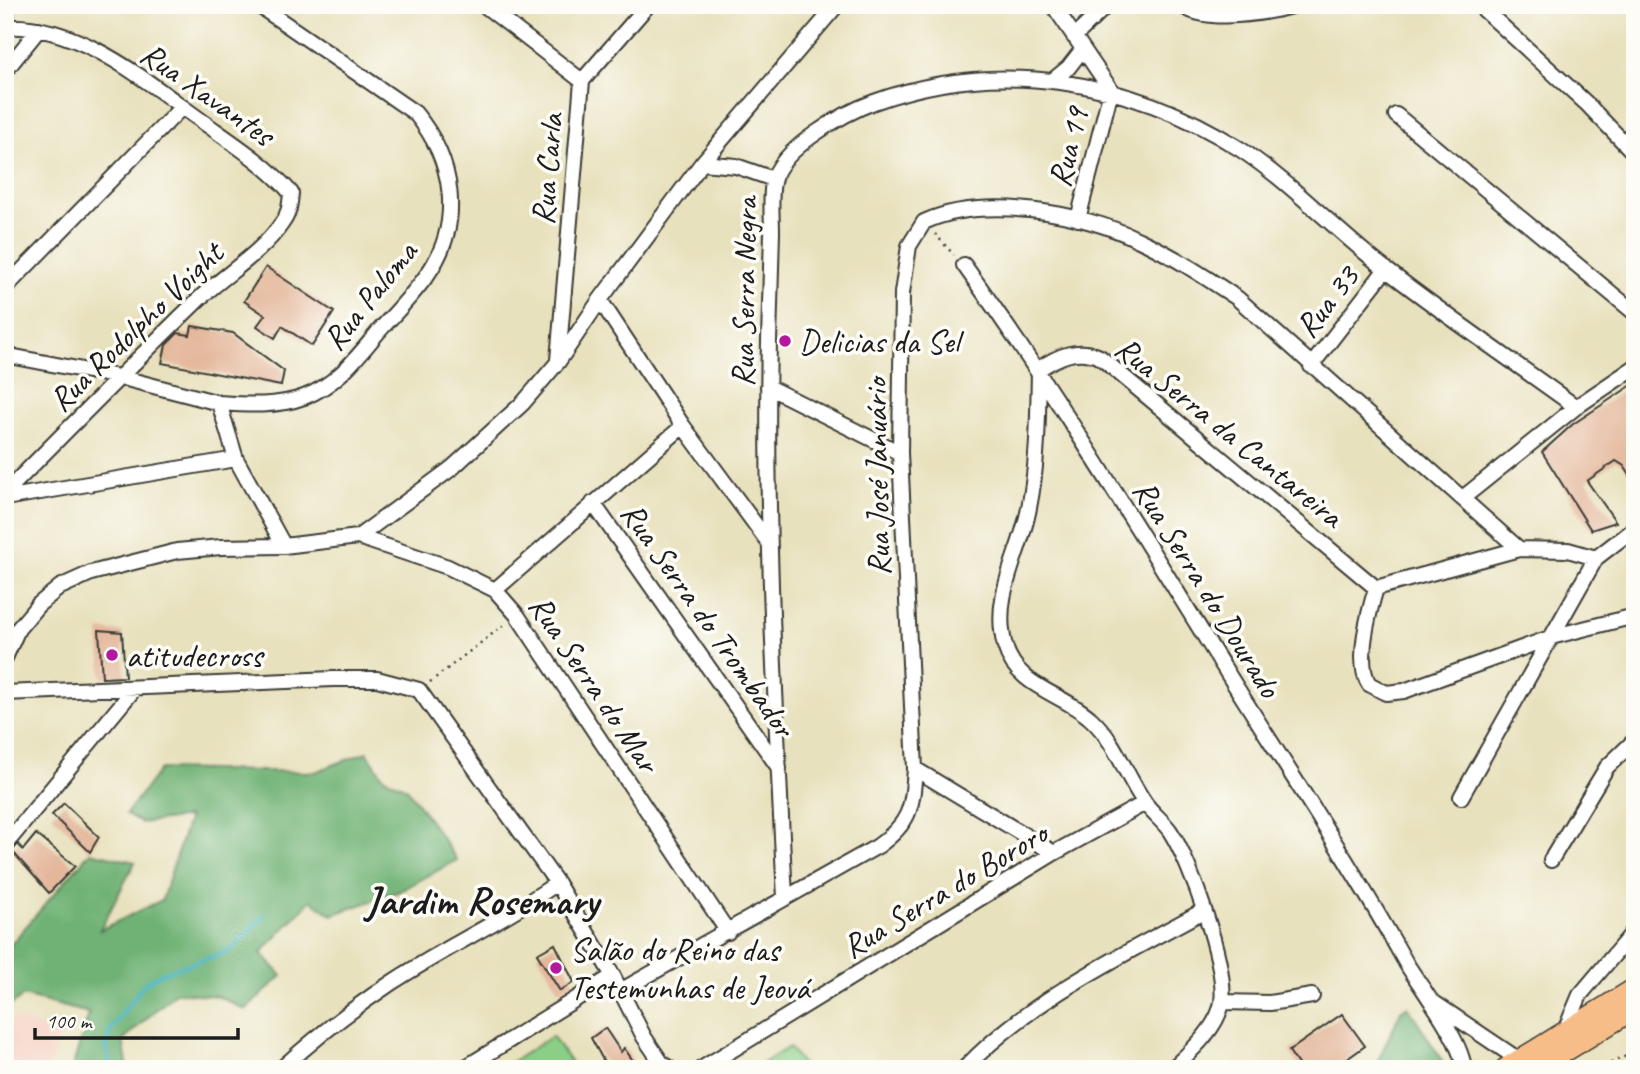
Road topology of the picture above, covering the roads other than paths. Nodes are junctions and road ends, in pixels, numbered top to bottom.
1 (6, 5) edge
2 (258, 5) edge
3 (484, 5) edge
4 (648, 5) edge
5 (837, 5) edge
6 (1053, 5) edge
7 (1107, 5) edge
8 (1182, 5) edge
9 (1296, 5) edge
10 (1479, 5) edge
11 (6, 27) edge
12 (39, 29) junction
13 (1074, 37) junction
14 (1082, 51) junction
15 (5, 71) edge
16 (583, 81) junction
17 (1052, 81) junction
18 (1111, 90) junction
19 (182, 107) junction
20 (1396, 115) dead end
21 (1635, 154) edge
22 (702, 163) junction
23 (773, 179) junction
24 (290, 193) joint
25 (1077, 219) junction
26 (964, 265) road end
27 (1386, 270) junction
28 (5, 288) edge
29 (600, 300) junction
30 (1635, 313) edge
31 (5, 355) edge
32 (558, 362) junction
33 (1311, 366) junction
34 (1635, 366) edge
35 (1039, 369) junction
36 (119, 377) junction
37 (768, 387) junction
38 (219, 403) junction
39 (1576, 407) junction
40 (683, 426) junction
41 (900, 453) junction
42 (236, 459) junction
43 (5, 496) edge
44 (1464, 497) junction
45 (593, 503) junction
46 (1635, 528) edge
47 (358, 537) junction
48 (769, 543) junction
49 (284, 546) junction
50 (1519, 549) junction
51 (1597, 558) junction
52 (1376, 588) junction
53 (495, 590) junction
54 (1635, 616) edge
55 (1555, 636) junction
56 (5, 658) edge
57 (135, 688) junction
58 (5, 693) edge
59 (1635, 740) edge
60 (779, 768) junction
61 (915, 769) junction
62 (1461, 797) dead end
63 (1145, 803) junction
64 (5, 845) edge
65 (1054, 853) junction
66 (1551, 860) dead end
67 (557, 883) junction
68 (785, 898) junction
69 (1203, 911) junction
70 (1635, 930) edge
71 (728, 932) junction
72 (613, 976) junction
73 (1635, 989) edge
74 (620, 991) junction
75 (1312, 996) dead end
76 (1426, 996) junction
77 (1222, 1002) junction
78 (1635, 1008) edge
79 (1469, 1026) junction
80 (1563, 1033) junction
81 (1455, 1041) junction
82 (1520, 1066) edge
83 (281, 1069) edge
84 (463, 1069) edge
85 (670, 1069) edge
86 (701, 1069) edge
87 (964, 1069) edge
88 (1172, 1069) edge
89 (1464, 1069) edge

1 - 11 street
2 - 38 street, Rua Paloma
3 - 16 street
4 - 16 street, Rua Carla
5 - 22 street
6 - 13 street
7 - 13 street
8 - 9 street
10 - 21 street
11 - 12 street, Rua Xavantes
12 - 15 street
12 - 19 street, Rua Xavantes
13 - 14 street
14 - 17 street
14 - 18 street
16 - 32 street, Rua Carla
17 - 18 street, Rua Serra Negra
17 - 23 street, Rua Serra Negra
18 - 25 street, Rua 19
18 - 27 street, Rua Serra Negra
19 - 24 street, Rua Xavantes
19 - 28 street
20 - 30 street
22 - 23 street
22 - 29 street
23 - 37 street, Rua Serra Negra
24 - 36 street, Rua Rodolpho Voight
25 - 33 street
25 - 41 street, Rua José Januário
26 - 35 street, Rua Serra do Dourado
27 - 33 street, Rua 33
27 - 39 street, Rua Serra Negra
29 - 32 street
29 - 40 street
31 - 36 street, Rua Paloma
32 - 47 street
33 - 44 street
34 - 39 street
35 - 52 street, Rua Serra da Cantareira
35 - 63 street
35 - 76 street, Rua Serra do Dourado
36 - 38 street, Rua Paloma
36 - 43 street, Rua Rodolpho Voight
37 - 41 street
37 - 48 street, Rua Serra Negra
38 - 42 street
39 - 44 street
40 - 45 street
40 - 48 street
41 - 61 street, Rua José Januário
42 - 43 street
42 - 49 street
44 - 50 street
45 - 53 street
45 - 60 street, Rua Serra do Trombador
46 - 51 street
47 - 49 street
47 - 53 street, Rua Serra do Mar
48 - 60 street, Rua Serra Negra
49 - 56 street
50 - 51 street
50 - 52 street
51 - 55 street
52 - 55 street
53 - 71 street, Rua Serra do Mar
54 - 55 street
55 - 62 street
57 - 58 street
57 - 64 street
57 - 67 street
59 - 66 street
60 - 68 street, Rua Serra Negra
61 - 65 street
61 - 68 street, Rua José Januário
63 - 65 street, Rua Serra do Bororo
63 - 69 street
65 - 86 street, Rua Serra do Bororo
67 - 72 street
67 - 83 street
68 - 71 street, Rua José Januário
69 - 77 street
69 - 87 street
70 - 80 street
71 - 74 street, Rua José Januário
72 - 74 street
72 - 84 street
73 - 80 highway
74 - 85 street
75 - 77 street
76 - 79 street, Rua Serra do Dourado
76 - 81 street, Rua Serra do Dourado
77 - 88 street
78 - 82 highway
79 - 81 street
79 - 82 street, Rua Serra do Dourado
80 - 82 highway
81 - 89 street, Rua Serra do Dourado

